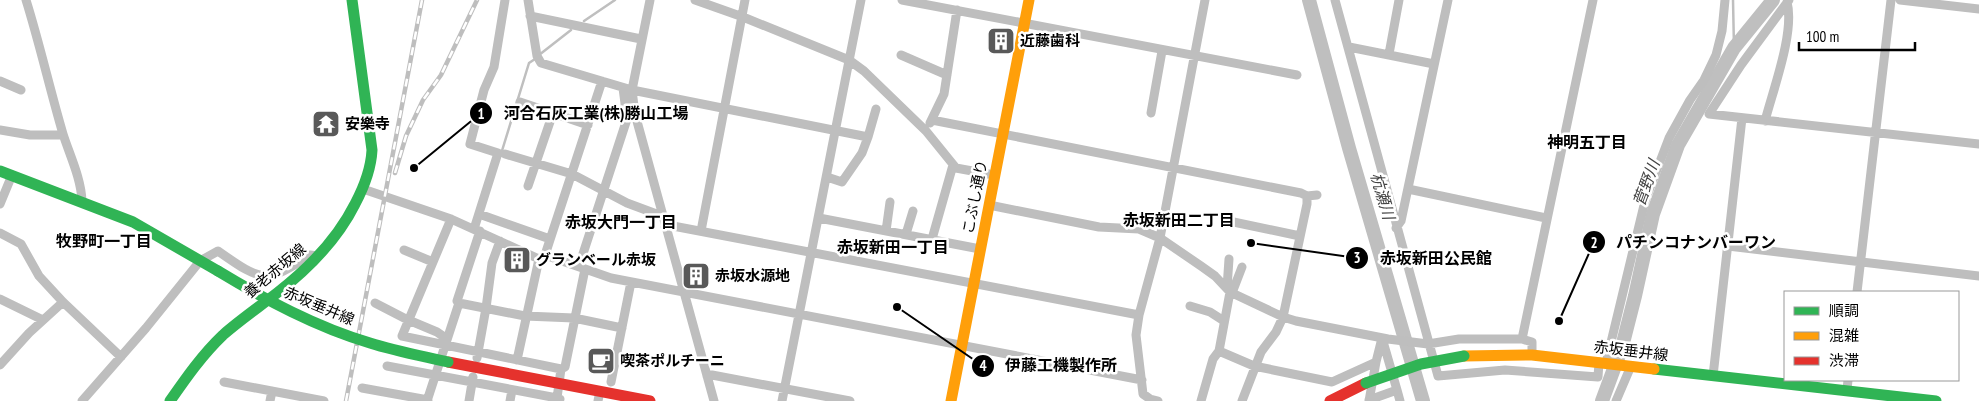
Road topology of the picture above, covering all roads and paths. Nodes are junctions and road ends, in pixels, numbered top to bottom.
1 (20, 0) edge
2 (26, 0) edge
3 (352, 0) edge
4 (505, 0) edge
5 (528, 0) edge
6 (650, 0) edge
7 (695, 0) edge
8 (746, 0) edge
9 (861, 0) edge
10 (903, 0) edge
11 (1029, 0) edge
12 (1205, 0) edge
13 (1335, 0) edge
14 (1399, 0) edge
15 (1448, 0) edge
16 (1593, 0) edge
17 (1725, 0) edge
18 (1891, 0) edge
19 (1900, 0) edge
20 (1788, 1) edge
21 (1979, 9) edge
22 (957, 10) junction
23 (30, 13) junction
24 (530, 16) junction
25 (743, 17) junction
26 (1024, 23) junction
27 (641, 39) junction
28 (1349, 47) junction
29 (1162, 51) junction
30 (1389, 54) junction
31 (902, 55) dead end
32 (1193, 57) junction
33 (849, 60) junction
34 (1434, 64) junction
35 (947, 75) junction
36 (1297, 76) dead end
37 (0, 81) edge
38 (602, 81) junction
39 (627, 89) junction
40 (21, 90) dead end
41 (520, 102) dead end
42 (725, 109) junction
43 (876, 109) dead end
44 (553, 113) junction
45 (1151, 113) dead end
46 (1742, 118) junction
47 (932, 120) junction
48 (1765, 121) junction
49 (588, 125) junction
50 (0, 130) edge
51 (835, 131) junction
52 (926, 131) junction
53 (1876, 133) junction
54 (63, 134) junction
55 (1003, 134) junction
56 (868, 137) junction
57 (1979, 144) edge
58 (505, 154) dead end
59 (536, 162) junction
60 (953, 165) junction
61 (1173, 168) junction
62 (0, 171) edge
63 (572, 174) junction
64 (12, 175) junction
65 (994, 175) junction
66 (826, 177) junction
67 (528, 186) dead end
68 (363, 189) junction
69 (1408, 189) junction
70 (604, 190) junction
71 (1317, 195) dead end
72 (1307, 196) junction
73 (82, 201) junction
74 (890, 202) dead end
75 (0, 204) edge
76 (989, 205) junction
77 (913, 211) dead end
78 (481, 215) junction
79 (662, 216) junction
80 (819, 218) junction
81 (1546, 218) junction
82 (451, 219) junction
83 (1224, 220) dead end
84 (665, 227) junction
85 (1396, 228) junction
86 (477, 230) junction
87 (701, 231) junction
88 (886, 231) junction
89 (0, 232) edge
90 (906, 234) junction
91 (1300, 236) junction
92 (1160, 238) junction
93 (550, 239) junction
94 (932, 239) junction
95 (500, 240) junction
96 (1728, 246) junction
97 (980, 248) junction
98 (404, 250) dead end
99 (812, 252) junction
100 (318, 256) junction
101 (542, 257) junction
102 (1229, 259) dead end
103 (200, 260) junction
104 (433, 262) junction
105 (1860, 262) junction
106 (582, 267) junction
107 (1242, 267) dead end
108 (1979, 276) edge
109 (631, 282) junction
110 (973, 284) junction
111 (1230, 291) junction
112 (1857, 291) edge
113 (683, 292) junction
114 (0, 299) edge
115 (63, 302) junction
116 (375, 303) dead end
117 (459, 303) junction
118 (1190, 306) dead end
119 (486, 308) junction
120 (800, 314) junction
121 (1139, 315) junction
122 (525, 316) junction
123 (1283, 317) junction
124 (574, 318) junction
125 (42, 320) junction
126 (409, 320) junction
127 (1224, 321) junction
128 (622, 328) junction
129 (1385, 338) junction
130 (1522, 339) junction
131 (444, 342) junction
132 (1425, 343) junction
133 (961, 346) junction
134 (1219, 350) junction
135 (477, 355) junction
136 (1532, 355) junction
137 (120, 357) junction
138 (517, 360) junction
139 (1376, 362) junction
140 (1602, 363) junction
141 (0, 365) edge
142 (387, 366) dead end
143 (1254, 366) junction
144 (1629, 366) junction
145 (561, 369) junction
146 (433, 375) junction
147 (707, 376) junction
148 (1713, 376) junction
149 (473, 380) junction
150 (1142, 380) junction
151 (1784, 381) edge
152 (1787, 381) edge
153 (224, 382) dead end
154 (611, 382) dead end
155 (560, 384) junction
156 (1847, 385) edge
157 (362, 388) dead end
158 (785, 388) junction
159 (512, 390) junction
160 (1397, 390) junction
161 (272, 391) junction
162 (599, 396) edge
163 (558, 399) edge
164 (426, 400) edge
165 (1369, 400) edge
166 (82, 401) edge
167 (170, 401) edge
168 (270, 401) edge
169 (324, 401) edge
170 (469, 401) edge
171 (510, 401) edge
172 (650, 401) edge
173 (714, 401) edge
174 (782, 401) edge
175 (850, 401) edge
176 (951, 401) edge
177 (1158, 401) edge
178 (1201, 401) edge
179 (1242, 401) edge
180 (1330, 401) edge
181 (1400, 401) edge
182 (1616, 401) edge
183 (1936, 401) edge

1 - 23 street
2 - 23 street
3 - 68 main road, 養老赤坂線
4 - 78 street
5 - 24 street
6 - 27 street
7 - 25 street
8 - 25 street
9 - 33 street
10 - 22 street
11 - 26 main road, こぶし通り
12 - 32 street
13 - 28 street
14 - 30 street
15 - 34 street
16 - 81 street
17 - 140 street
18 - 53 street
19 - 21 street
20 - 46 street
20 - 48 street
22 - 26 street
22 - 35 street
23 - 54 street
24 - 27 street
24 - 38 street
25 - 33 street
25 - 42 street
26 - 29 street
26 - 55 main road, こぶし通り
27 - 39 street
28 - 30 street
28 - 85 street
29 - 32 street
29 - 45 street
30 - 34 street
31 - 35 street
32 - 36 street
32 - 61 street
33 - 51 street
33 - 52 street
34 - 69 street
35 - 47 street
37 - 40 street
38 - 39 street
38 - 49 street
39 - 42 street
39 - 70 street
39 - 79 street
41 - 44 street
42 - 51 street
42 - 87 street
43 - 56 street
44 - 49 street
44 - 59 street
46 - 48 street
46 - 96 street
47 - 52 street
47 - 55 street
48 - 53 street
49 - 63 street
50 - 54 street
51 - 56 street
51 - 66 street
52 - 60 street
53 - 57 street
53 - 105 street
54 - 73 street
55 - 61 street
55 - 65 main road, こぶし通り
56 - 66 street
58 - 59 street
59 - 63 street
59 - 67 street
60 - 65 street
60 - 94 street
61 - 72 street
61 - 92 street
62 - 64 main road, 赤坂垂井線
63 - 70 street
63 - 93 street
64 - 73 main road, 赤坂垂井線
64 - 75 street
65 - 76 main road, こぶし通り
66 - 80 street
68 - 82 street
68 - 100 main road, 養老赤坂線
69 - 81 street
69 - 85 street
70 - 79 street
70 - 106 street
71 - 72 street
72 - 91 street
73 - 103 main road, 赤坂垂井線
74 - 88 street
76 - 92 street
76 - 97 main road, こぶし通り
77 - 90 street
78 - 86 street
78 - 93 street
79 - 84 street
80 - 88 street
80 - 99 street
81 - 130 street
82 - 86 street
82 - 104 street
83 - 91 street
84 - 87 street
84 - 113 street
85 - 132 street
86 - 95 street
86 - 117 street
87 - 99 street
88 - 90 street
89 - 115 street
90 - 94 street
91 - 123 street
92 - 111 street
92 - 121 street
93 - 101 street
94 - 97 street
95 - 101 street
95 - 119 street
96 - 105 street
96 - 148 street
97 - 110 main road, こぶし通り
98 - 104 street
99 - 110 street
99 - 120 street
100 - 103 street
100 - 167 main road, 養老赤坂線
101 - 106 street
101 - 122 street
102 - 111 street
103 - 137 street
103 - 155 main road, 赤坂垂井線, bridge
104 - 126 street
105 - 108 street
105 - 112 street
106 - 109 street
106 - 124 street
107 - 111 street
109 - 113 street
109 - 128 street
110 - 121 street
110 - 133 main road, こぶし通り
111 - 123 street
111 - 127 street
113 - 120 street
113 - 147 street
114 - 125 street
115 - 125 street
115 - 137 street
116 - 126 street
117 - 119 street
117 - 131 street
118 - 127 street
119 - 122 street
119 - 135 street
120 - 133 street
120 - 158 street
121 - 150 street
122 - 124 street
122 - 138 street
123 - 129 street
123 - 143 street
124 - 128 street
124 - 145 street
125 - 141 street
126 - 131 street
126 - 131 street
127 - 134 street
128 - 154 street
129 - 132 street
129 - 139 street
129 - 160 street
130 - 132 street
130 - 136 street
131 - 135 street
131 - 146 street
132 - 140 street
133 - 150 street
133 - 176 main road, こぶし通り
134 - 143 street
134 - 178 street
135 - 138 street
136 - 140 main road, 赤坂垂井線
136 - 180 main road, 赤坂垂井線, bridge
137 - 166 street
138 - 145 street
139 - 143 street
139 - 165 street
140 - 144 main road, 赤坂垂井線
142 - 146 street
143 - 179 street
144 - 148 main road, 赤坂垂井線
144 - 182 street
145 - 155 street
146 - 149 street
146 - 164 street
147 - 158 street
147 - 173 street
148 - 151 main road, 赤坂垂井線
149 - 159 street
149 - 170 street
150 - 177 street
152 - 156 main road, 赤坂垂井線
153 - 161 street
155 - 162 main road, 赤坂垂井線
155 - 163 street
156 - 183 main road, 赤坂垂井線
157 - 164 street
158 - 174 street
158 - 175 street
159 - 163 street
159 - 171 street
160 - 165 street
160 - 181 street
161 - 168 street
161 - 169 street
162 - 172 main road, 赤坂垂井線

